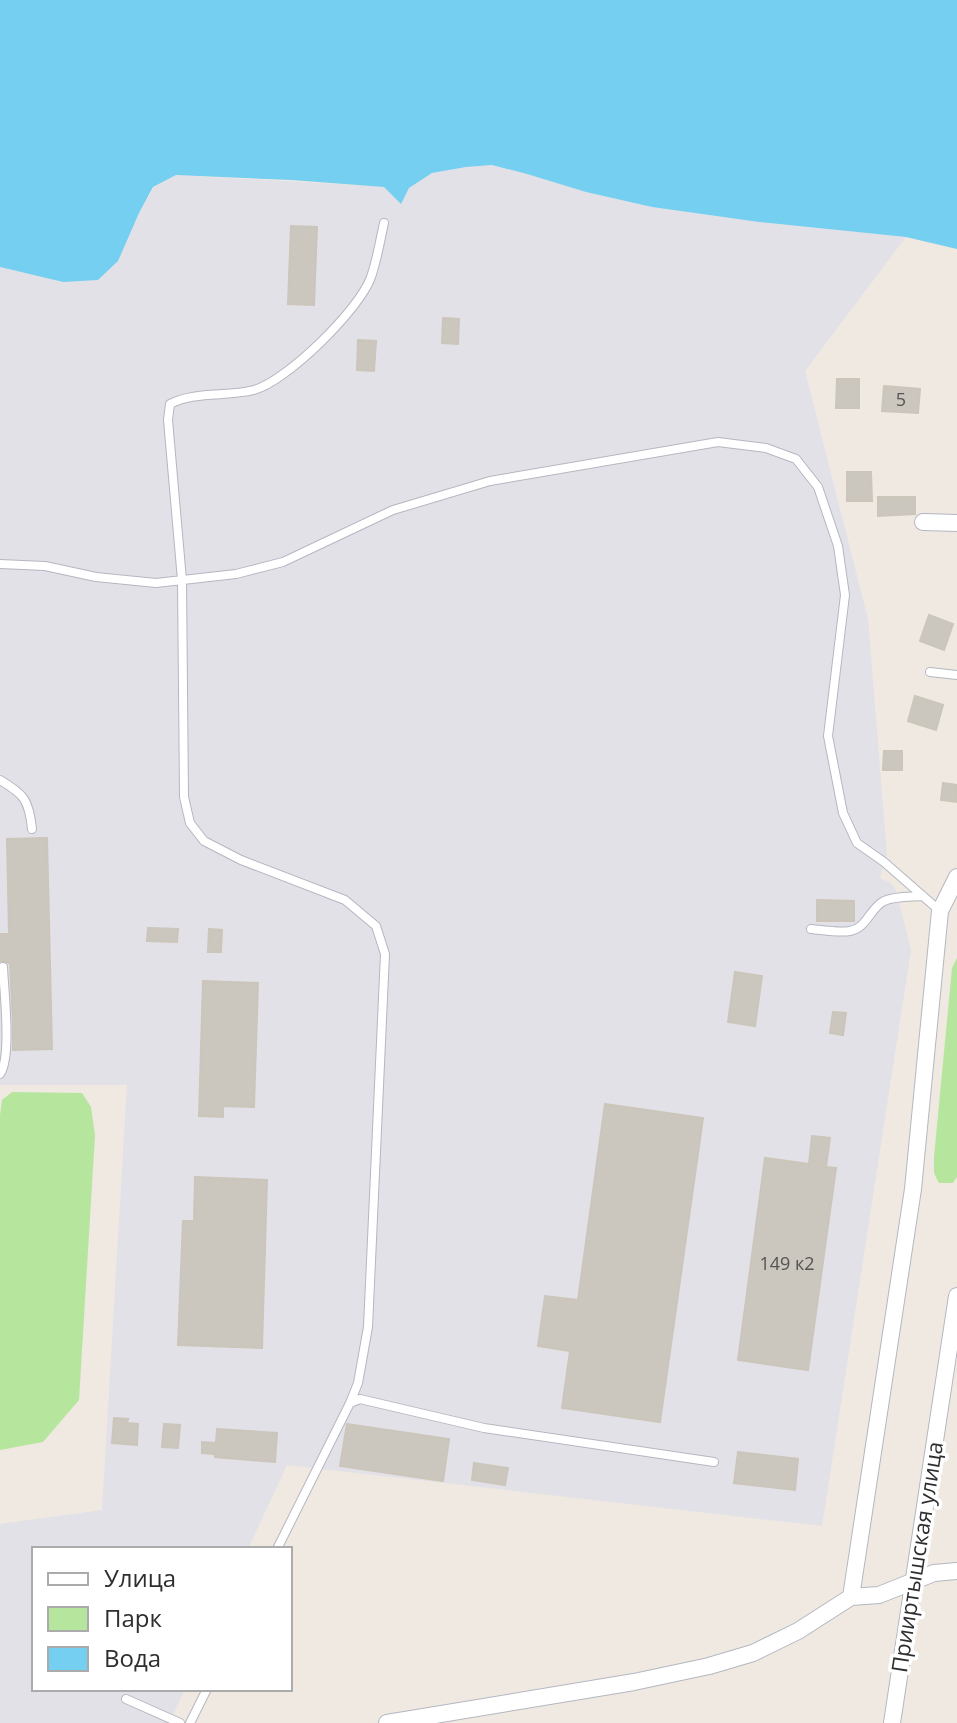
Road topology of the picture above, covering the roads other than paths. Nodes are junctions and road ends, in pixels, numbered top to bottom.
1 (384, 223) dead end
2 (923, 522) dead end
3 (957, 523) edge
4 (0, 564) edge
5 (182, 580) junction
6 (930, 672) dead end
7 (957, 675) edge
8 (0, 780) edge
9 (32, 829) dead end
10 (957, 877) edge
11 (923, 896) junction
12 (940, 911) junction
13 (811, 929) dead end
14 (3, 967) dead end
15 (0, 1074) edge
16 (957, 1296) edge
17 (350, 1403) junction
18 (714, 1462) dead end
19 (278, 1547) edge
20 (957, 1571) edge
21 (913, 1580) junction
22 (851, 1597) junction
23 (206, 1691) edge
24 (126, 1699) dead end
25 (180, 1723) edge
26 (190, 1723) edge
27 (387, 1723) edge
28 (892, 1723) edge

1 - 5 lane
2 - 3 street
4 - 5 lane
5 - 11 lane
5 - 17 lane
6 - 7 lane
8 - 9 lane
10 - 12 street
11 - 12 lane
11 - 13 lane
12 - 22 street
14 - 15 lane
16 - 21 street, Прииртышская улица
17 - 18 lane
17 - 19 lane
20 - 21 street
21 - 22 street
21 - 28 street, Прииртышская улица
22 - 27 street
23 - 26 lane
24 - 25 lane

